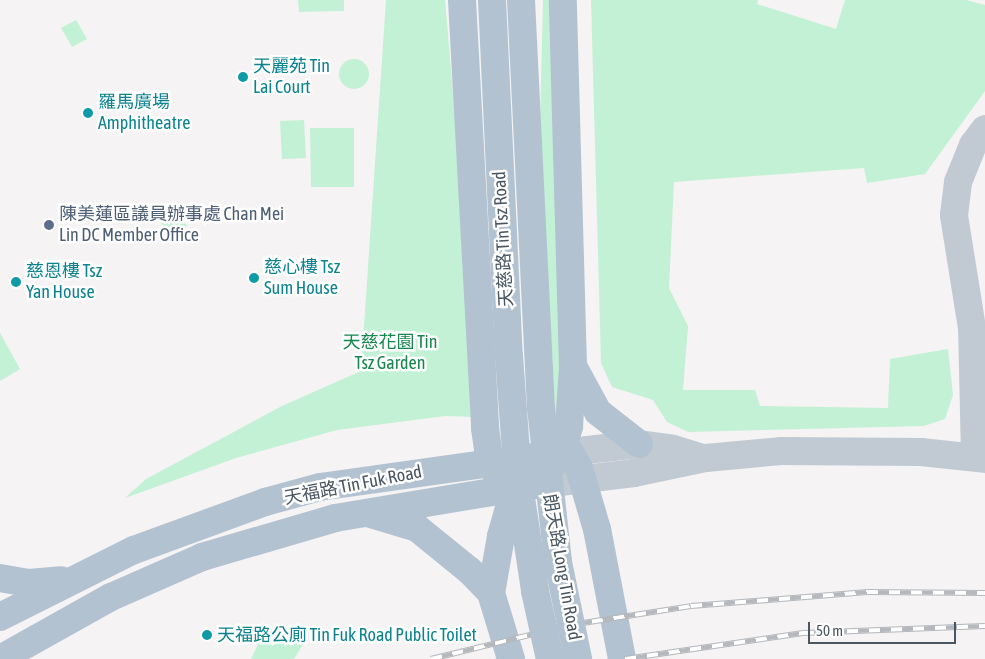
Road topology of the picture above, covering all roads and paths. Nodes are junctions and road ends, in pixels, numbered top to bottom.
1 (462, 0) edge
2 (492, 0) edge
3 (521, 0) edge
4 (563, 0) edge
5 (985, 129) edge
6 (573, 367) junction
7 (639, 444) junction
8 (706, 458) junction
9 (980, 458) edge
10 (490, 462) junction
11 (537, 472) junction
12 (582, 479) junction
13 (365, 513) junction
14 (0, 578) edge
15 (72, 578) junction
16 (491, 593) junction
17 (0, 617) edge
18 (0, 659) edge
19 (511, 659) edge
20 (550, 659) edge
21 (578, 659) edge
22 (622, 659) edge

1 - 10 main road
2 - 11 main road, 天慈路 Tin Tsz Road, bridge
3 - 11 main road, 天慈路 Tin Tsz Road, bridge
4 - 6 main road
5 - 9 street
6 - 7 main road
6 - 11 main road
7 - 8 street, 天福路 Tin Fuk Road
7 - 11 street, 天福路 Tin Fuk Road
8 - 9 street
8 - 12 street
10 - 11 main road, 天福路 Tin Fuk Road
10 - 11 main road
10 - 15 main road, 天福路 Tin Fuk Road
11 - 12 main road
11 - 12 street
11 - 13 main road, 天福路 Tin Fuk Road
11 - 16 main road
11 - 20 main road, 朗天路 Long Tin Road, bridge
11 - 21 main road, 朗天路 Long Tin Road, bridge
12 - 22 main road
13 - 16 main road
13 - 18 main road, 天福路 Tin Fuk Road
14 - 15 main road
15 - 17 main road, 天福路 Tin Fuk Road
16 - 19 main road

